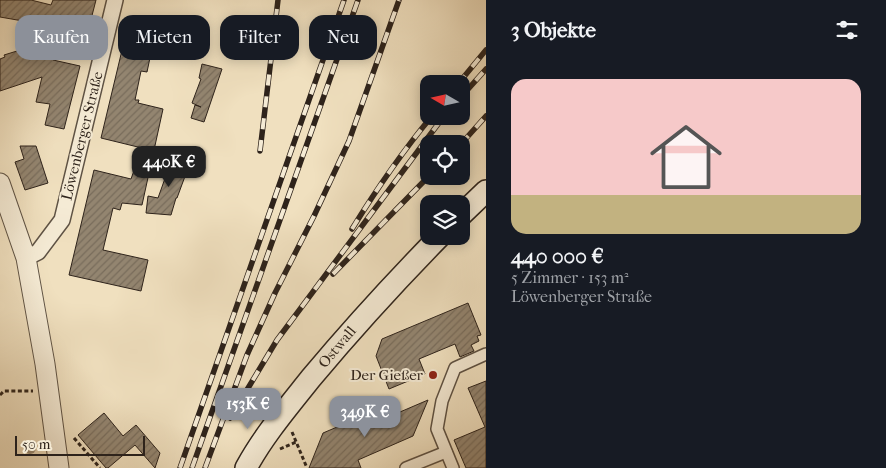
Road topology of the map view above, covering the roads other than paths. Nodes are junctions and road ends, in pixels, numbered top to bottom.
1 (115, 0) edge
2 (0, 183) edge
3 (486, 191) edge
4 (470, 206) edge
5 (431, 245) edge
6 (26, 258) junction
7 (486, 354) edge
8 (446, 452) junction
9 (59, 468) edge
10 (246, 468) edge
11 (406, 468) edge
12 (453, 468) edge

1 - 6 street, Löwenberger Straße
2 - 6 street
3 - 4 main road
5 - 10 main road, Ostwall
6 - 9 street
7 - 8 street
8 - 11 street
8 - 12 street

